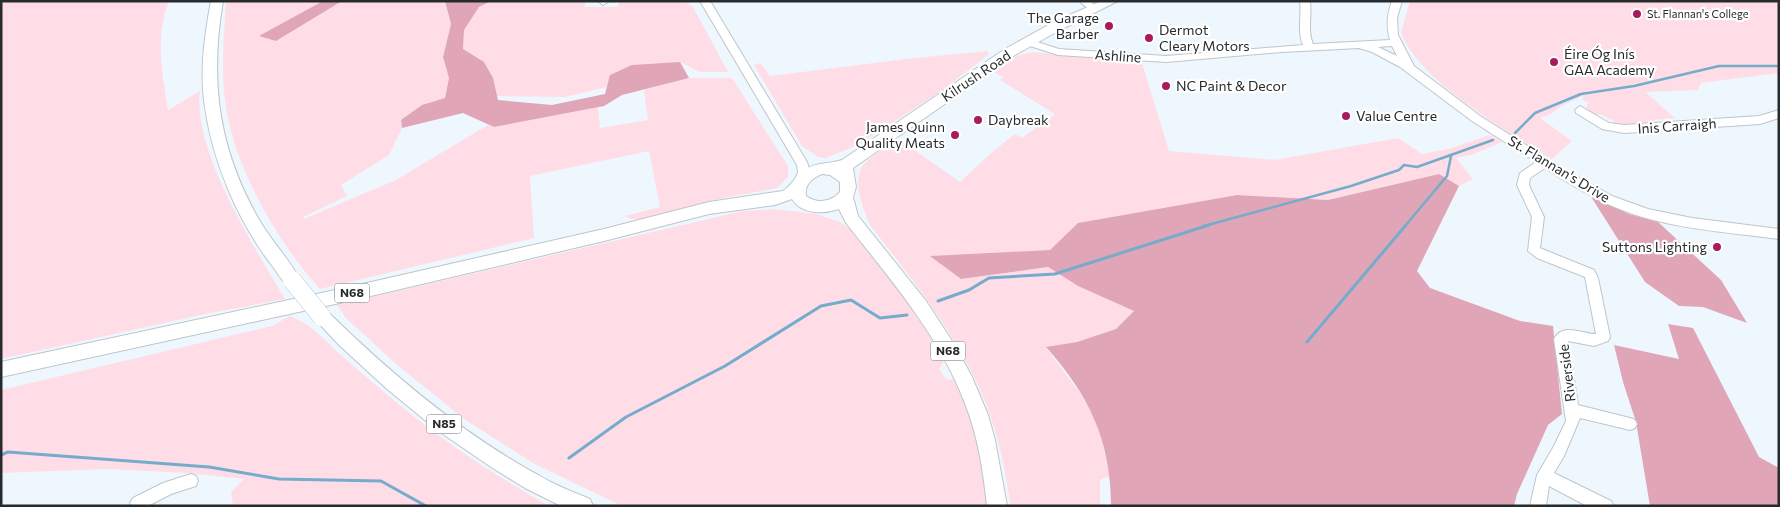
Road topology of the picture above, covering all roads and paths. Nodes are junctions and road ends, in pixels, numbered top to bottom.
1 (217, 1) edge
2 (705, 1) edge
3 (1112, 1) edge
4 (1305, 1) edge
5 (1398, 1) edge
6 (1089, 5) edge
7 (1028, 42) junction
8 (1394, 44) junction
9 (1360, 45) junction
10 (1309, 47) junction
11 (1417, 74) junction
12 (1580, 110) dead end
13 (1779, 114) edge
14 (1545, 162) junction
15 (847, 172) junction
16 (809, 174) junction
17 (845, 197) junction
18 (759, 201) junction
19 (814, 206) junction
20 (852, 219) junction
21 (1779, 234) edge
22 (1, 370) edge
23 (1571, 410) junction
24 (1630, 424) dead end
25 (1544, 475) junction
26 (191, 481) dead end
27 (135, 505) edge
28 (583, 506) edge
29 (997, 506) edge
30 (1538, 506) edge
31 (1606, 506) edge

1 - 28 main road, N85, bridge
2 - 16 street
3 - 6 main road, Kilrush Road
4 - 10 street
5 - 8 street
6 - 7 main road, Kilrush Road
7 - 10 street, Ashline
7 - 15 main road, Kilrush Road
8 - 9 street, Ashline
8 - 11 street
9 - 10 street, Ashline
9 - 11 street
11 - 14 street, St. Flannan's Drive
12 - 13 street, Inis Carraigh
14 - 21 street, St. Flannan's Drive
14 - 23 street, Riverside
15 - 16 main road
15 - 17 main road, N68
16 - 18 main road, N68
16 - 19 main road
17 - 19 main road, N68
17 - 20 main road, N68
18 - 19 main road, N68
18 - 22 main road, N68
19 - 20 main road, N68
20 - 29 main road, N68
23 - 24 street, Riverside
23 - 25 street, Riverside
25 - 30 street, Riverside
25 - 31 street
26 - 27 street

